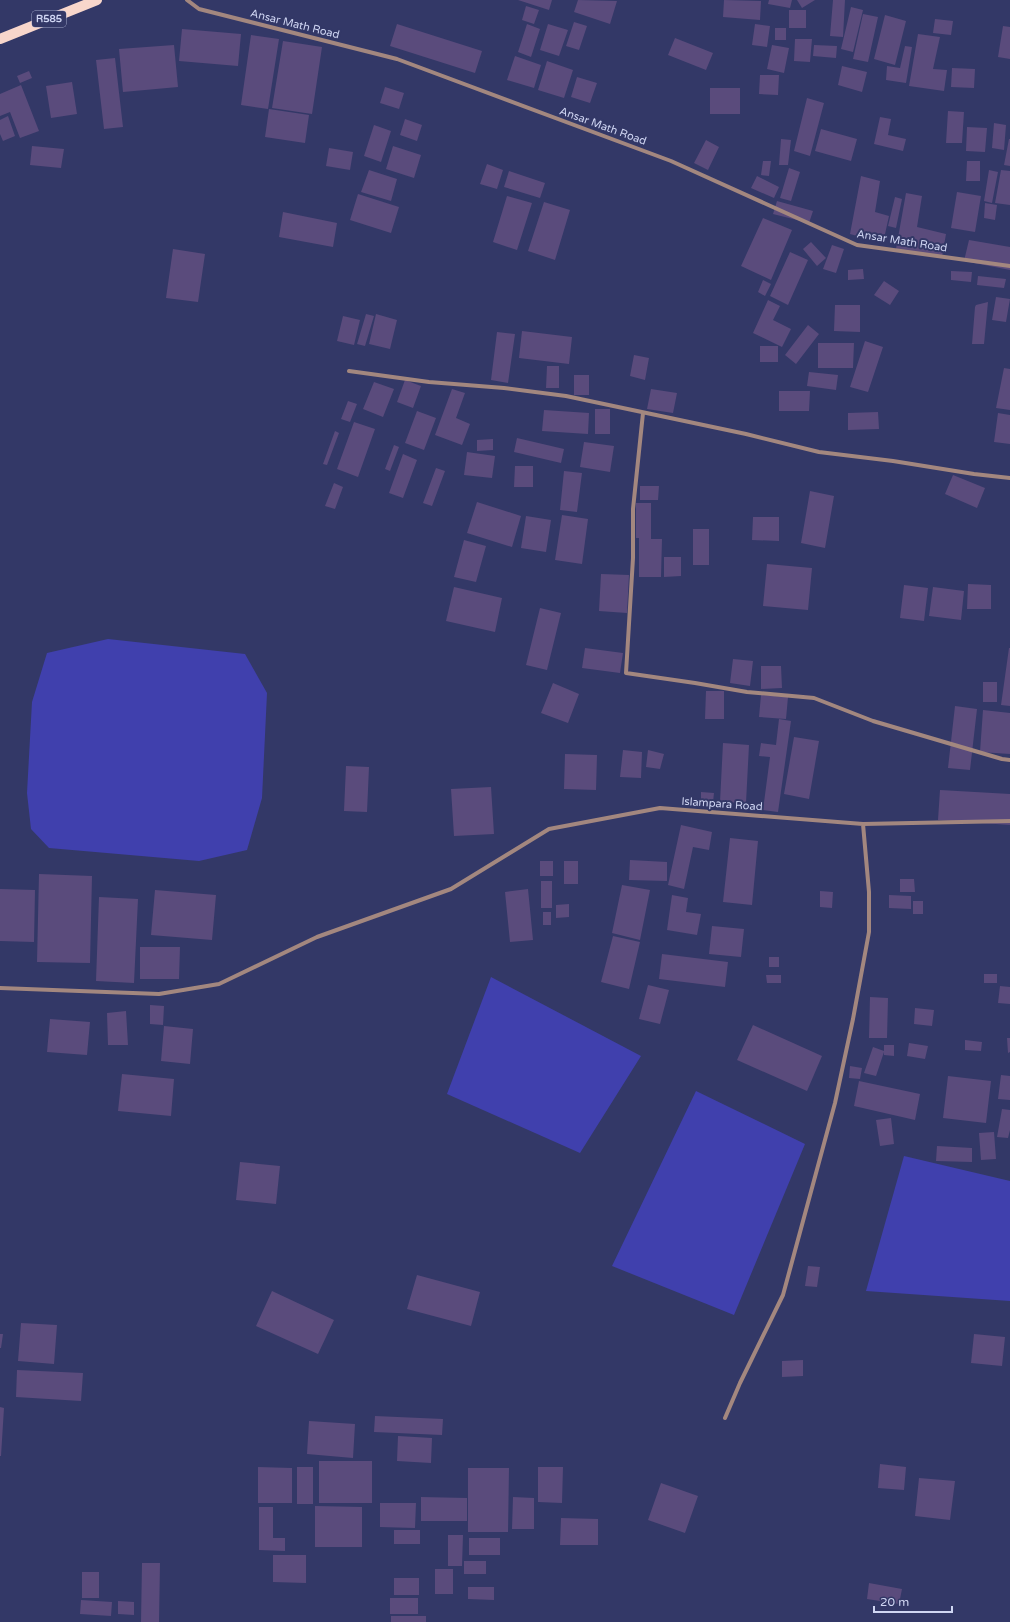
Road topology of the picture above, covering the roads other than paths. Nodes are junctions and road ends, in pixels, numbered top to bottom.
1 (97, 0) edge
2 (187, 0) edge
3 (0, 39) edge
4 (1010, 266) edge
5 (349, 371) dead end
6 (643, 413) junction
7 (1010, 478) edge
8 (1010, 760) edge
9 (1010, 821) edge
10 (863, 824) junction
11 (0, 988) edge
12 (725, 1418) dead end

1 - 3 main road, R585
2 - 4 street, Ansar Math Road
5 - 6 street
6 - 7 street
6 - 8 street
9 - 10 street, Islampara Road
10 - 11 street, Islampara Road
10 - 12 street

